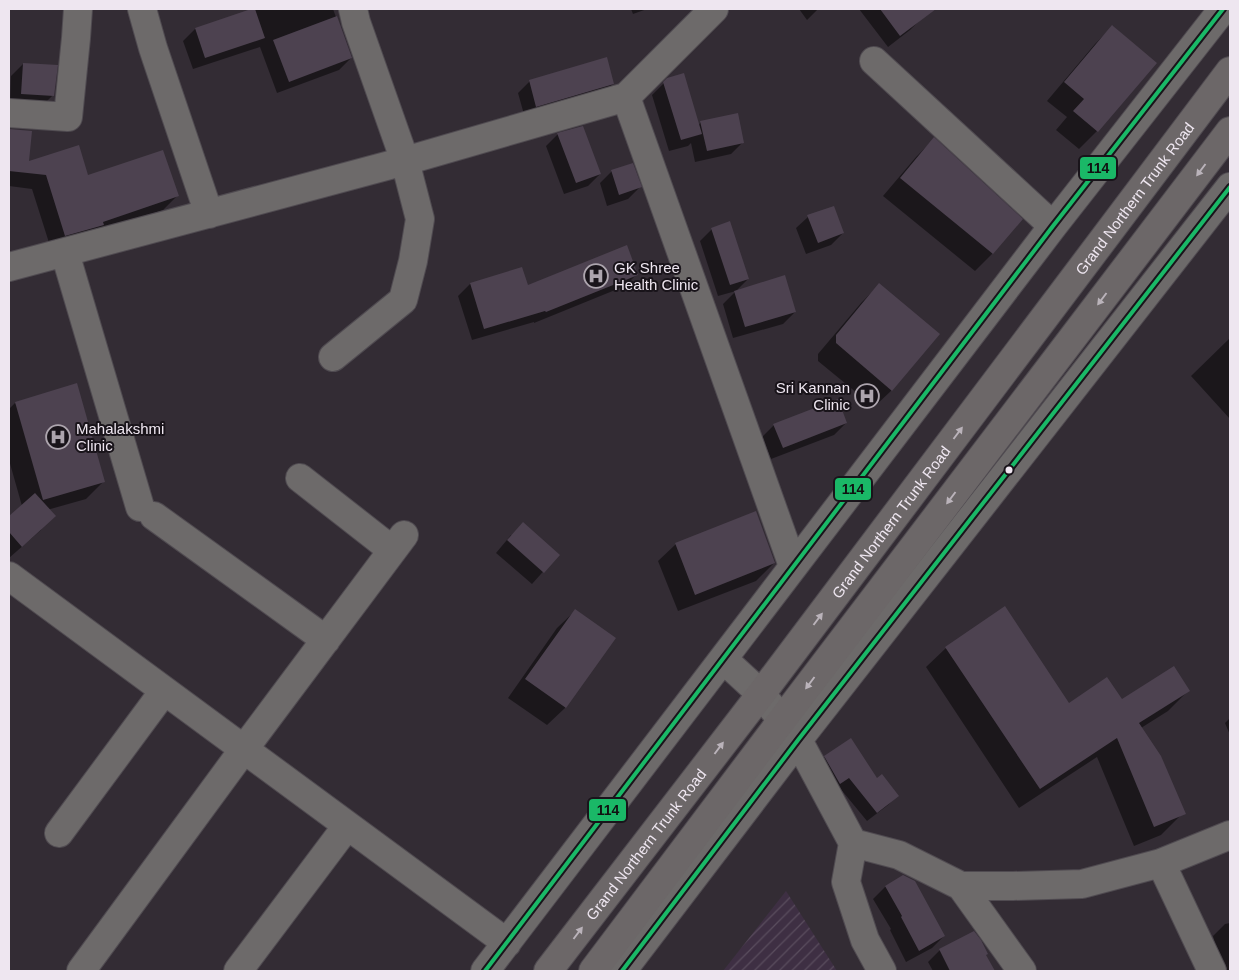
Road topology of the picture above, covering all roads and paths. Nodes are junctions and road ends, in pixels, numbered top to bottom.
1 (78, 9) edge
2 (142, 9) edge
3 (354, 9) edge
4 (714, 9) edge
5 (1223, 9) edge
6 (874, 61) dead end
7 (1230, 71) edge
8 (626, 97) junction
9 (9, 113) edge
10 (1230, 131) edge
11 (405, 161) junction
12 (1230, 186) edge
13 (209, 214) junction
14 (1053, 226) junction
15 (64, 253) junction
16 (9, 267) edge
17 (333, 358) dead end
18 (300, 478) dead end
19 (793, 566) junction
20 (9, 576) edge
21 (326, 640) junction
22 (723, 659) junction
23 (164, 691) junction
24 (761, 694) junction
25 (790, 730) junction
26 (244, 749) junction
27 (347, 826) junction
28 (59, 833) dead end
29 (1230, 835) edge
30 (853, 843) junction
31 (1161, 863) junction
32 (960, 886) junction
33 (507, 943) junction
34 (81, 971) edge
35 (238, 971) edge
36 (486, 971) edge
37 (548, 971) edge
38 (593, 971) edge
39 (622, 971) edge
40 (882, 971) edge
41 (1022, 971) edge
42 (1212, 971) edge

1 - 9 street
2 - 13 street
3 - 11 street
4 - 8 street
5 - 14 street
6 - 14 street
24 -> 7 highway, Grand Northern Trunk Road
8 - 11 street
8 - 19 street
10 -> 25 highway
11 - 13 street
11 - 17 street
12 - 25 street
13 - 15 street
14 - 19 street
15 - 16 street
15 - 21 street
18 - 21 street
19 - 22 street
20 - 23 street
21 - 26 street
22 - 24 street
22 - 33 street
23 - 26 street
23 - 28 street
24 - 25 street
37 -> 24 highway, Grand Northern Trunk Road
25 - 30 street
25 - 38 highway
25 - 39 street
26 - 27 street
26 - 34 street
27 - 33 street
27 - 35 street
29 - 31 street
30 - 32 street
30 - 40 street
31 - 32 street
31 - 42 street
32 - 41 street
33 - 36 street

